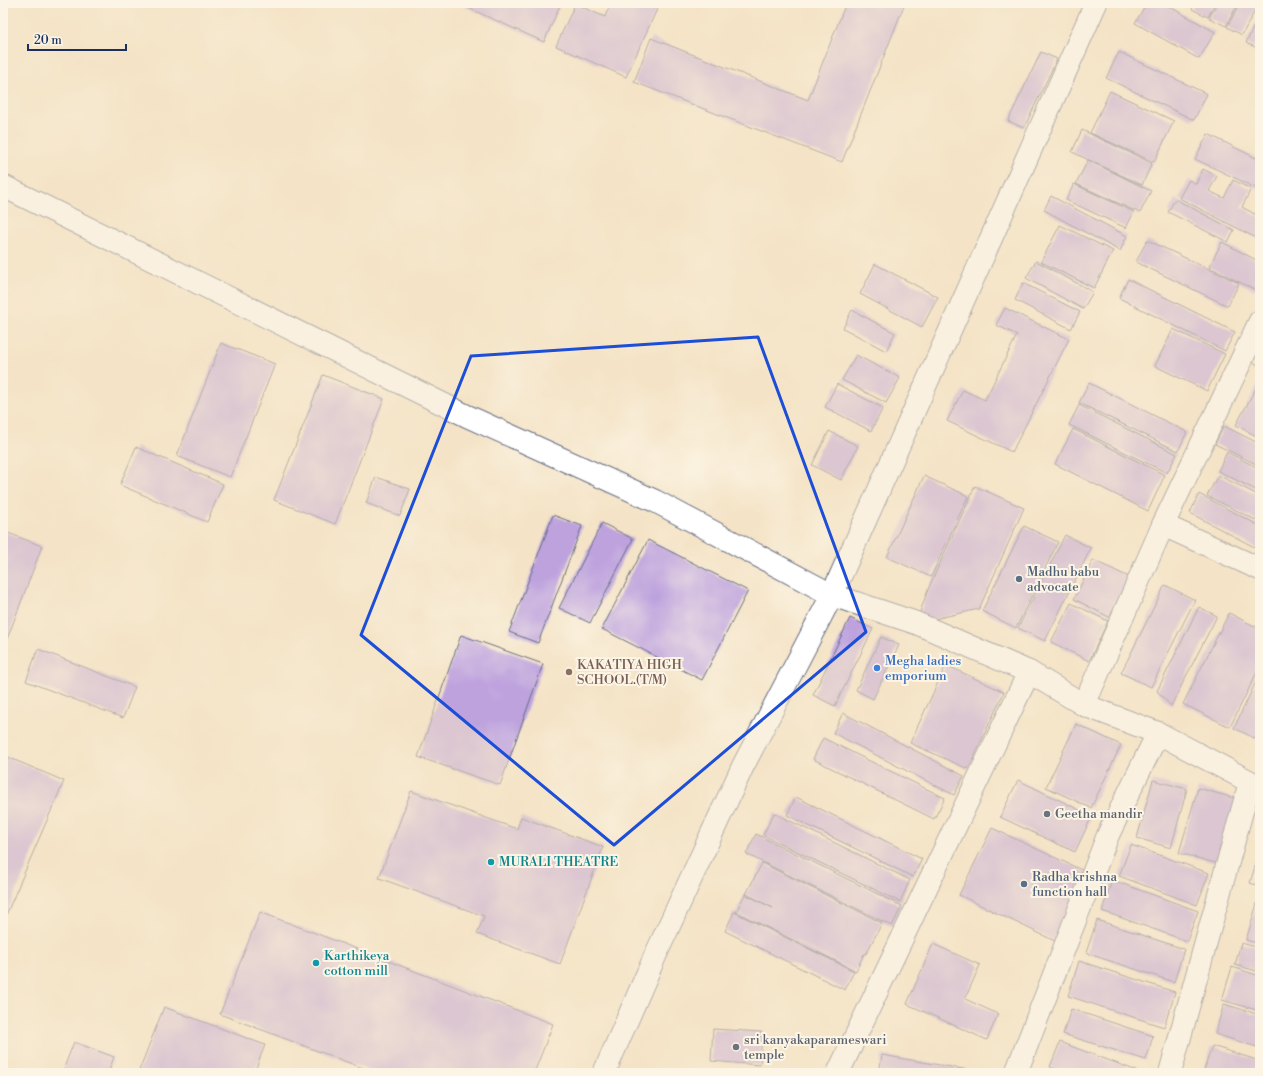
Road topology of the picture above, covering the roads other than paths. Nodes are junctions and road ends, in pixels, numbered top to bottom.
1 (1096, 3) edge
2 (3, 186) edge
3 (1260, 321) edge
4 (1163, 525) junction
5 (1260, 570) edge
6 (832, 594) junction
7 (1028, 672) junction
8 (1084, 705) junction
9 (1158, 733) junction
10 (1255, 784) edge
11 (604, 1073) edge
12 (838, 1073) edge
13 (1016, 1073) edge
14 (1170, 1073) edge

1 - 6 street
2 - 6 street
3 - 4 street
4 - 5 street
4 - 8 street
6 - 7 street
6 - 11 street
7 - 8 street
7 - 12 street
8 - 9 street
9 - 10 street
9 - 13 street
10 - 14 street

